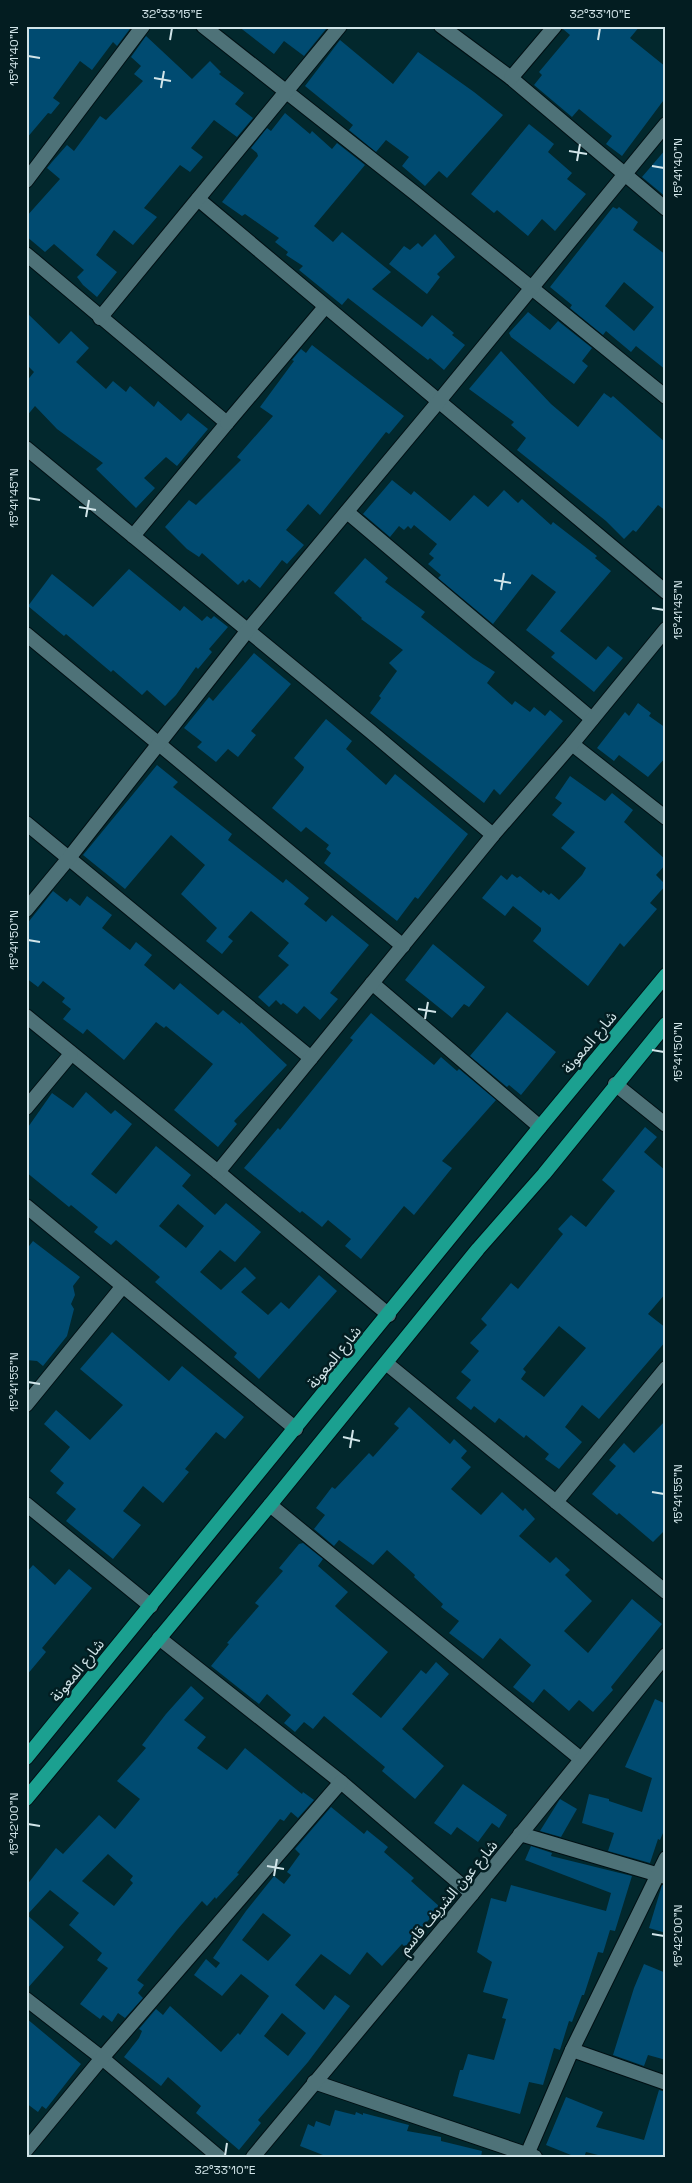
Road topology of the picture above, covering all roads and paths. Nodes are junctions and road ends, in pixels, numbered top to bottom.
1 (143, 26) edge
2 (203, 26) edge
3 (340, 26) edge
4 (441, 26) edge
5 (555, 26) edge
6 (511, 78) junction
7 (285, 91) junction
8 (666, 124) edge
9 (624, 176) junction
10 (26, 181) edge
11 (198, 199) junction
12 (666, 209) edge
13 (26, 254) edge
14 (532, 288) junction
15 (325, 307) junction
16 (100, 318) junction
17 (666, 397) edge
18 (439, 402) junction
19 (227, 423) junction
20 (26, 448) edge
21 (347, 512) junction
22 (133, 536) junction
23 (666, 592) edge
24 (666, 629) edge
25 (248, 630) junction
26 (26, 634) edge
27 (592, 719) junction
28 (158, 744) junction
29 (572, 744) junction
30 (666, 818) edge
31 (26, 823) edge
32 (493, 835) junction
33 (70, 858) junction
34 (26, 910) edge
35 (403, 946) junction
36 (666, 975) edge
37 (372, 983) junction
38 (26, 1016) edge
39 (666, 1024) edge
40 (71, 1054) junction
41 (311, 1058) junction
42 (615, 1084) junction
43 (26, 1108) edge
44 (666, 1125) edge
45 (540, 1127) junction
46 (218, 1172) junction
47 (26, 1206) edge
48 (123, 1286) junction
49 (389, 1315) junction
50 (386, 1363) junction
51 (666, 1368) edge
52 (27, 1403) edge
53 (296, 1429) junction
54 (556, 1502) junction
55 (26, 1504) edge
56 (270, 1505) junction
57 (666, 1592) edge
58 (151, 1606) junction
59 (159, 1638) junction
60 (666, 1655) edge
61 (26, 1758) edge
62 (581, 1759) junction
63 (341, 1782) junction
64 (26, 1799) edge
65 (520, 1834) junction
66 (666, 1858) edge
67 (662, 1876) edge
68 (472, 1894) junction
69 (26, 1999) edge
70 (572, 2050) junction
71 (102, 2058) junction
72 (314, 2082) junction
73 (666, 2083) edge
74 (26, 2150) edge
75 (529, 2156) edge
76 (219, 2157) edge
77 (253, 2157) edge

1 - 10 street
2 - 7 street
3 - 7 street
4 - 6 street
5 - 6 street
6 - 9 street
7 - 11 street
7 - 14 street
8 - 9 street
9 - 12 street
9 - 14 street
11 - 15 street
11 - 16 street
13 - 16 street
14 - 17 street
14 - 18 street
15 - 18 street
15 - 19 street
16 - 19 street
18 - 21 street
18 - 23 street
19 - 22 street
20 - 22 street
21 - 25 street
21 - 27 street
22 - 25 street
24 - 27 street
25 - 28 street
25 - 32 street
26 - 28 street
27 - 29 street
28 - 33 street
28 - 35 street
29 - 30 street
29 - 32 street
31 - 33 street
32 - 35 street
33 - 34 street
33 - 41 street
35 - 37 street
36 - 45 highway, شارع المعونة
37 - 41 street
37 - 45 street
38 - 40 street
39 - 42 highway
40 - 43 street
40 - 46 street
41 - 46 street
42 - 44 street
42 - 50 highway
45 - 49 highway, شارع المعونة
46 - 49 street
47 - 48 street
48 - 52 street
48 - 53 street
49 - 53 highway, شارع المعونة
50 - 54 street
50 - 56 highway
51 - 54 street
53 - 58 highway, شارع المعونة
54 - 57 street
55 - 58 street
56 - 59 highway
56 - 62 street
58 - 61 highway, شارع المعونة
59 - 63 street
59 - 64 highway
60 - 62 street, شارع عون الشريف قاسم
62 - 65 street, شارع عون الشريف قاسم
63 - 68 street
63 - 71 street
65 - 67 street
65 - 68 street, شارع عون الشريف قاسم
66 - 67 street
67 - 70 street
68 - 72 street, شارع عون الشريف قاسم
69 - 71 street
70 - 73 street
70 - 75 street
71 - 74 street
71 - 76 street
72 - 75 street
72 - 77 street, شارع عون الشريف قاسم

